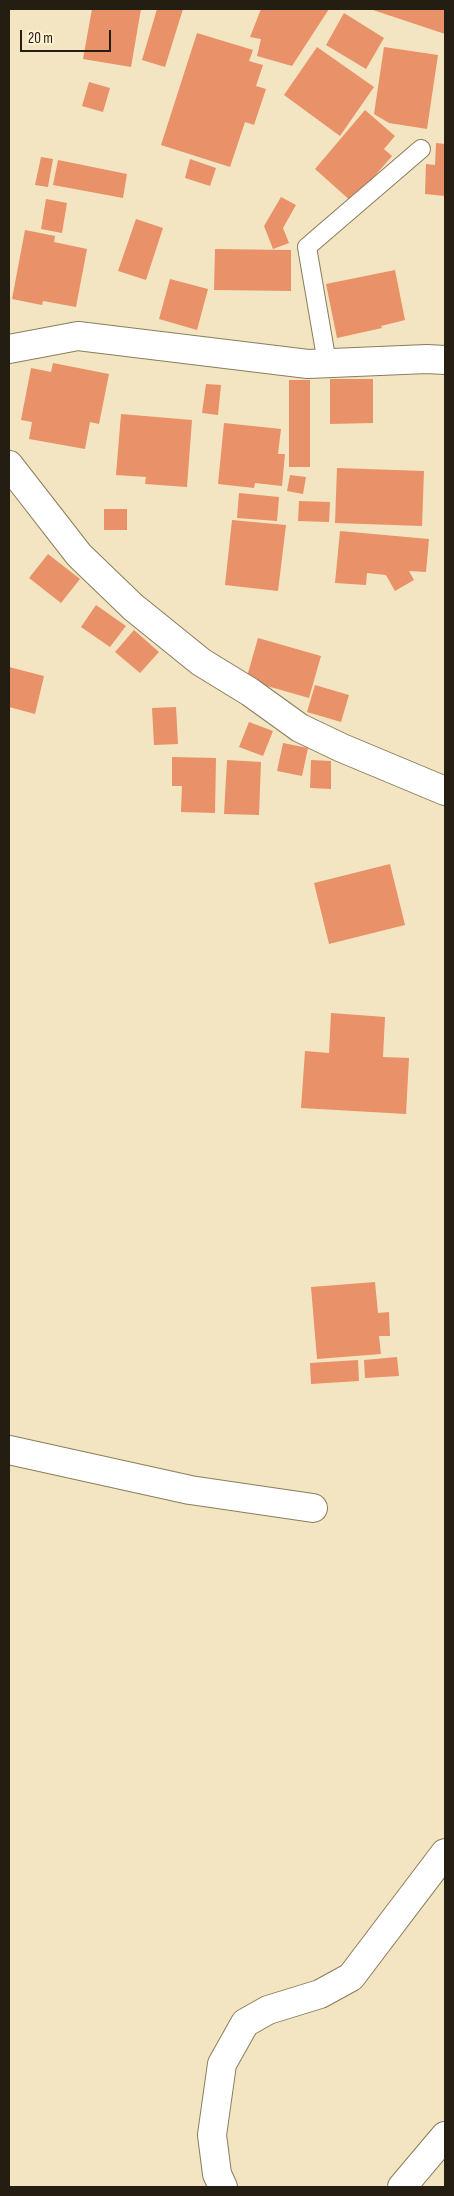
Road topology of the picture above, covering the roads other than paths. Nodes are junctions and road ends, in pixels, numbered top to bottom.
1 (421, 148) dead end
2 (9, 349) edge
3 (445, 360) edge
4 (327, 363) junction
5 (9, 465) edge
6 (445, 791) edge
7 (9, 1450) edge
8 (313, 1508) dead end
9 (445, 1853) edge
10 (445, 2136) edge
11 (224, 2187) edge
12 (402, 2187) edge

1 - 4 lane
2 - 4 street
3 - 4 street
5 - 6 street
7 - 8 street
9 - 11 street
10 - 12 street

